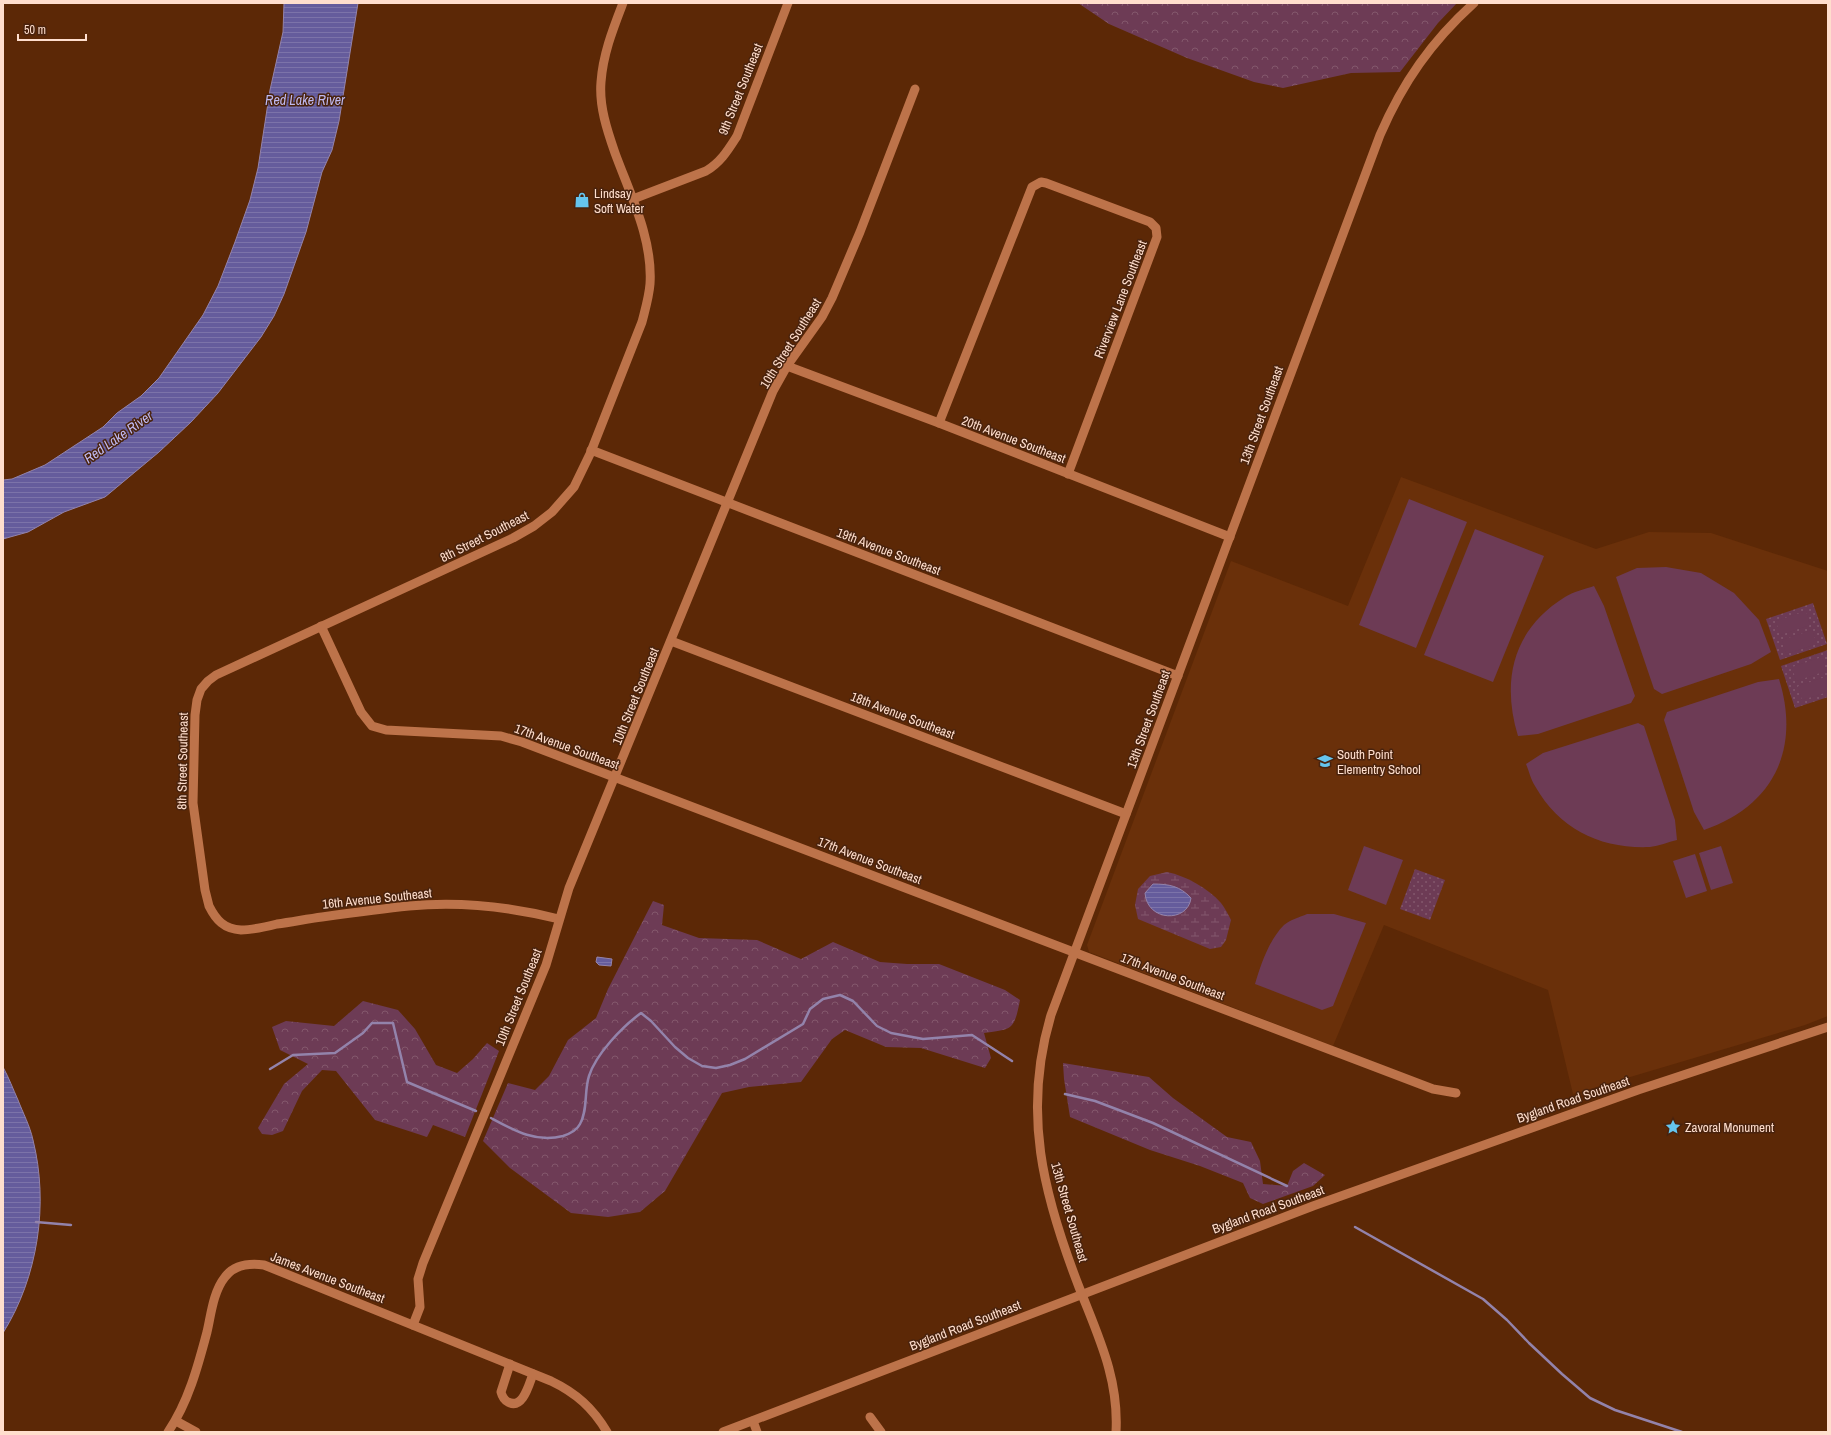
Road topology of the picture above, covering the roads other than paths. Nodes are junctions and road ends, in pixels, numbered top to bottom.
1 (623, 3) edge
2 (788, 3) edge
3 (1474, 3) edge
4 (914, 89) dead end
5 (633, 199) junction
6 (787, 366) junction
7 (939, 423) junction
8 (591, 450) junction
9 (1068, 474) junction
10 (727, 503) junction
11 (1230, 537) junction
12 (321, 626) junction
13 (671, 641) junction
14 (1178, 676) junction
15 (616, 777) junction
16 (1126, 814) junction
17 (559, 919) junction
18 (223, 925) joint
19 (1075, 952) junction
20 (1828, 1027) edge
21 (1456, 1093) dead end
22 (1082, 1294) junction
23 (413, 1325) junction
24 (510, 1364) junction
25 (533, 1374) junction
26 (1116, 1414) junction
27 (870, 1417) dead end
28 (176, 1421) junction
29 (753, 1421) junction
30 (168, 1432) edge
31 (196, 1432) edge
32 (606, 1432) edge
33 (723, 1432) edge
34 (757, 1432) edge
35 (880, 1432) edge
36 (1112, 1432) edge
37 (1116, 1432) edge

1 - 5 street, 8th Street Southeast
2 - 5 street, 9th Street Southeast
3 - 11 street, 13th Street Southeast
4 - 6 street, 10th Street Southeast
5 - 8 street, 8th Street Southeast
6 - 7 street, 20th Avenue Southeast
6 - 10 street, 10th Street Southeast
7 - 9 street, 20th Avenue Southeast
7 - 9 street, Riverview Lane Southeast
8 - 10 street, 19th Avenue Southeast
8 - 12 street, 8th Street Southeast
9 - 11 street, 20th Avenue Southeast
10 - 13 street, 10th Street Southeast
10 - 14 street, 19th Avenue Southeast
11 - 14 street, 13th Street Southeast
12 - 15 street, 17th Avenue Southeast
12 - 18 street, 8th Street Southeast
13 - 15 street, 10th Street Southeast
13 - 16 street, 18th Avenue Southeast
14 - 16 street, 13th Street Southeast
15 - 17 street, 10th Street Southeast
15 - 19 street, 17th Avenue Southeast
16 - 19 street, 13th Street Southeast
17 - 18 street, 16th Avenue Southeast
17 - 23 street, 10th Street Southeast
19 - 21 street, 17th Avenue Southeast
19 - 22 street, 13th Street Southeast
20 - 22 street, Bygland Road Southeast
22 - 26 street, 13th Street Southeast
22 - 29 street, Bygland Road Southeast
23 - 24 street, James Avenue Southeast
23 - 28 street, James Avenue Southeast
24 - 25 street, James Avenue Southeast
24 - 25 street
25 - 32 street, James Avenue Southeast
26 - 36 street
26 - 37 street
27 - 35 street
28 - 30 street, James Avenue Southeast
28 - 31 street
29 - 33 street, Bygland Road Southeast
29 - 34 street

